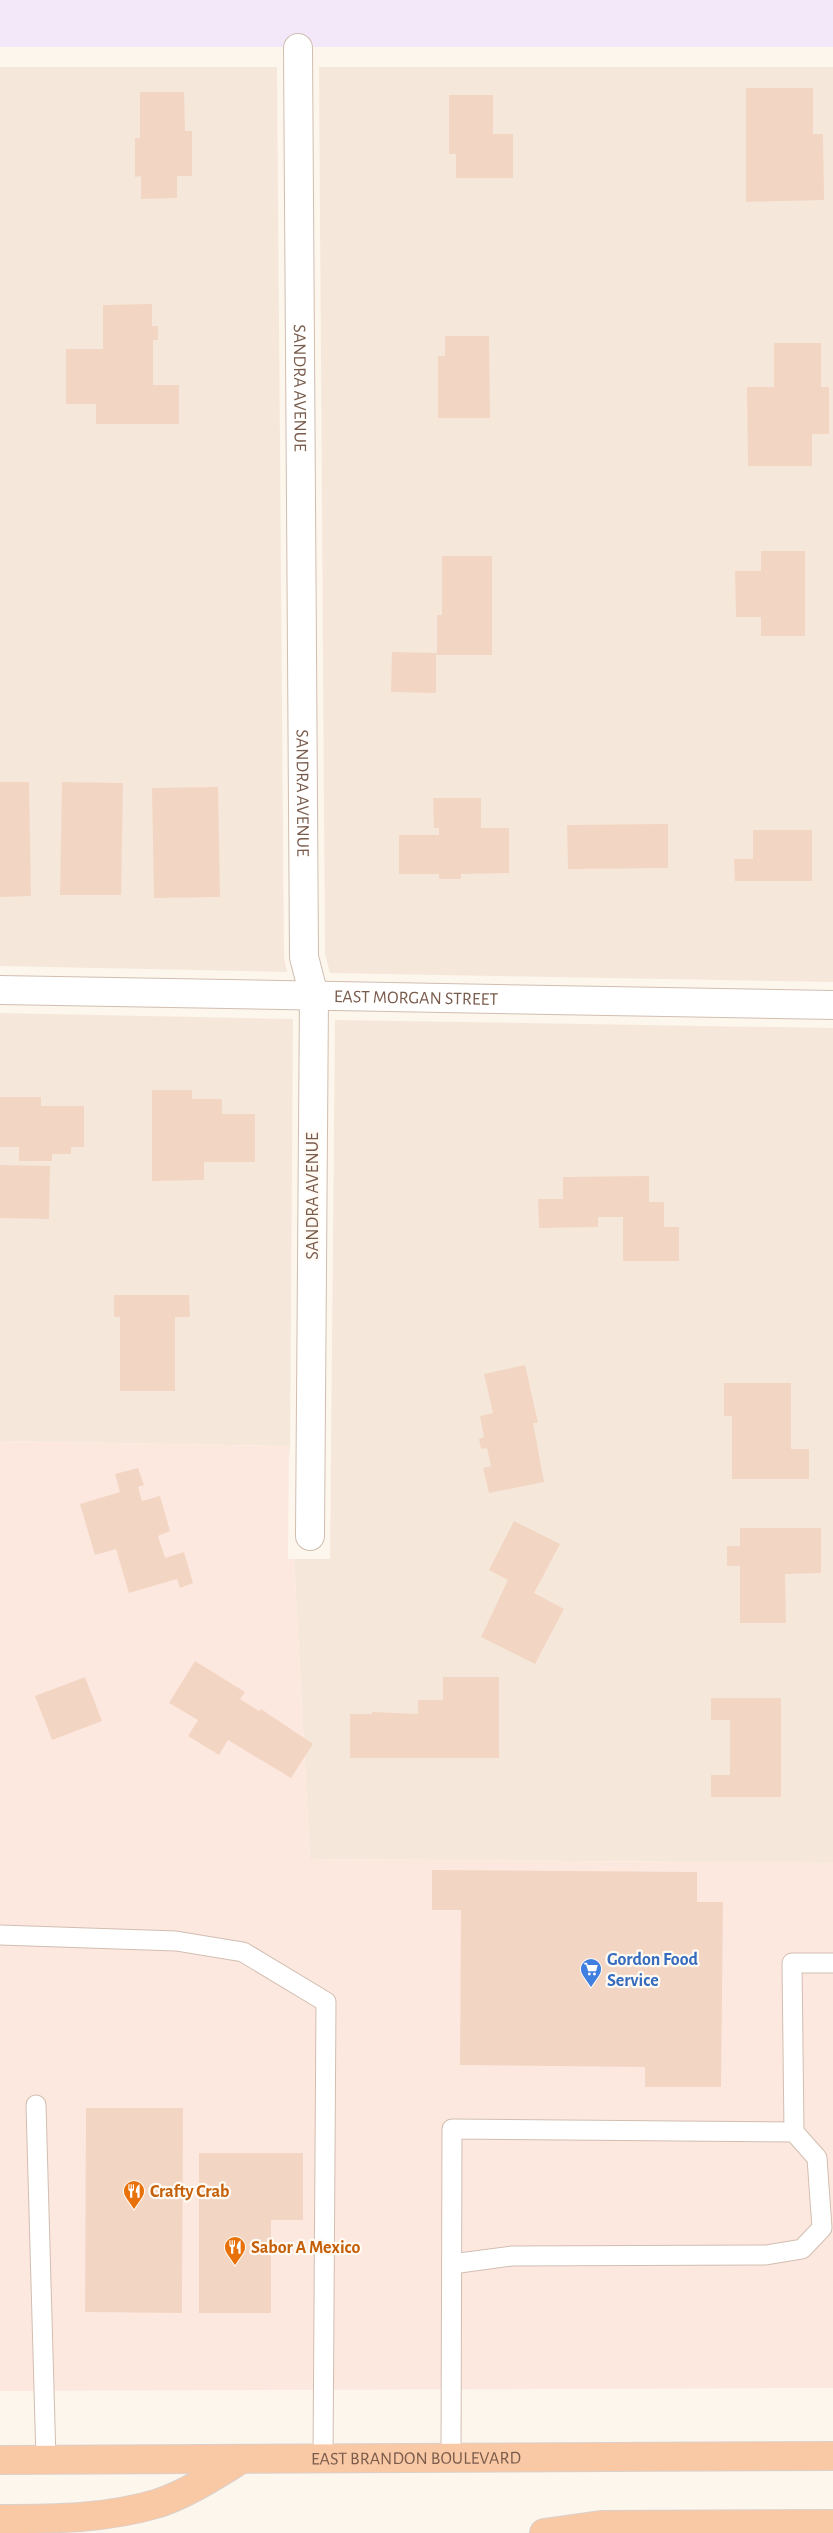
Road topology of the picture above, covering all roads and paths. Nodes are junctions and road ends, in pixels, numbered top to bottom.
1 (298, 48) dead end
2 (0, 990) edge
3 (314, 996) junction
4 (833, 1005) edge
5 (310, 1536) dead end
6 (0, 1935) edge
7 (833, 1963) edge
8 (36, 2105) dead end
9 (794, 2132) junction
10 (452, 2264) junction
11 (833, 2456) edge
12 (324, 2459) junction
13 (451, 2459) junction
14 (0, 2460) edge
15 (46, 2460) junction
16 (240, 2460) junction
17 (0, 2519) edge
18 (833, 2524) edge
19 (544, 2533) edge

1 - 3 street, SANDRA AVENUE
2 - 3 street, EAST MORGAN STREET
3 - 4 street, EAST MORGAN STREET
3 - 5 street, SANDRA AVENUE
6 - 12 lane
7 - 9 lane
8 - 15 lane
9 - 10 lane
9 - 10 lane
10 - 13 lane
11 - 13 highway, EAST BRANDON BOULEVARD
12 - 13 highway, EAST BRANDON BOULEVARD
12 - 16 highway, EAST BRANDON BOULEVARD
14 - 15 highway, EAST BRANDON BOULEVARD
15 - 16 highway, EAST BRANDON BOULEVARD
16 - 17 highway
18 - 19 highway

